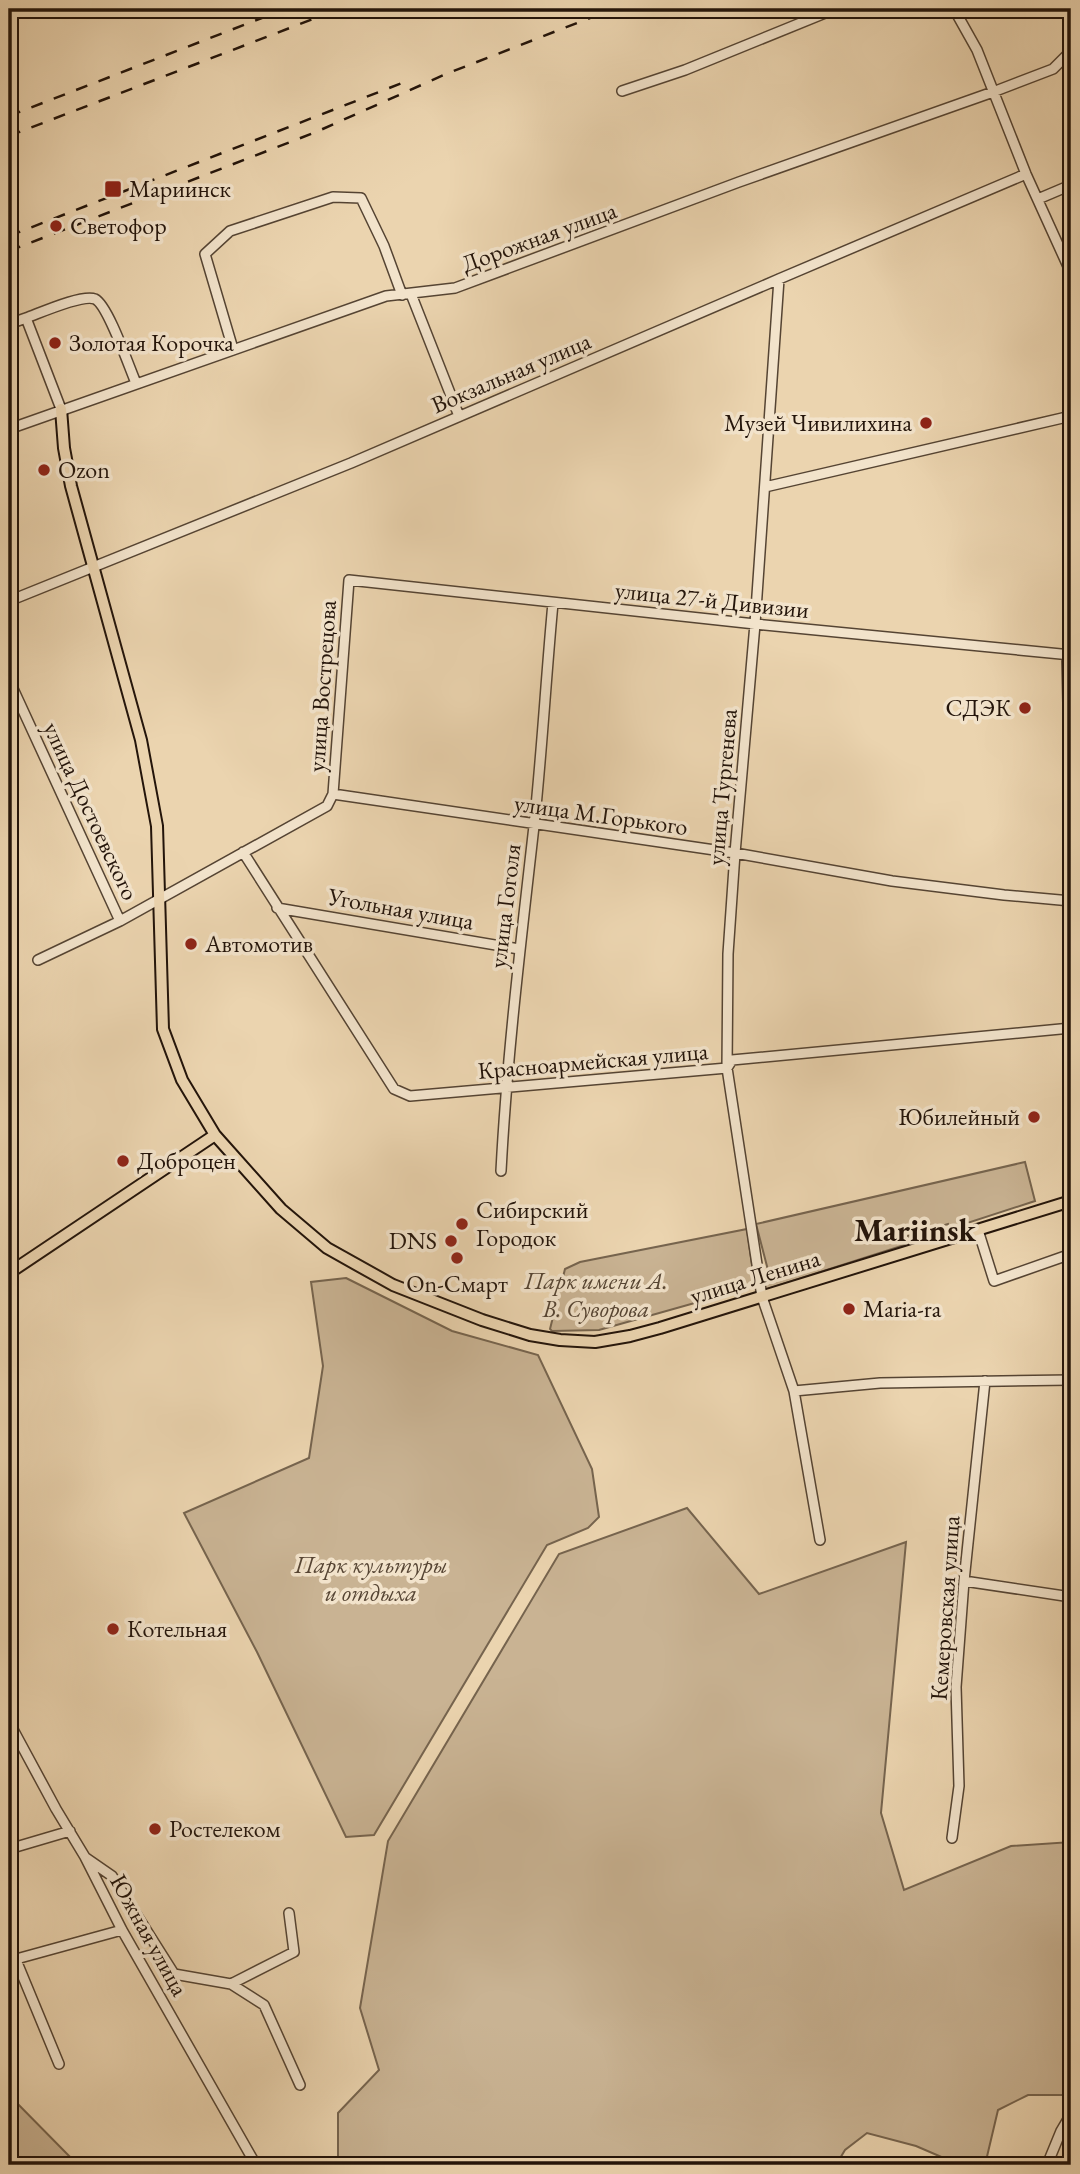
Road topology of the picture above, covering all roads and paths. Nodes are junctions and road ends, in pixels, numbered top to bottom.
1 (835, 9) edge
2 (954, 9) edge
3 (1071, 51) edge
4 (622, 91) dead end
5 (993, 92) junction
6 (1026, 174) junction
7 (1071, 185) edge
8 (1038, 199) junction
9 (1071, 273) edge
10 (779, 278) junction
11 (407, 294) junction
12 (26, 318) junction
13 (9, 324) edge
14 (233, 349) junction
15 (136, 383) junction
16 (61, 409) junction
17 (459, 416) junction
18 (1071, 416) edge
19 (9, 429) edge
20 (765, 487) junction
21 (92, 568) junction
22 (349, 580) joint
23 (9, 600) edge
24 (553, 603) junction
25 (755, 624) junction
26 (1069, 655) edge
27 (10, 684) edge
28 (333, 794) junction
29 (534, 825) junction
30 (1071, 841) edge
31 (1071, 846) edge
32 (243, 852) junction
33 (735, 853) junction
34 (160, 900) junction
35 (1071, 901) edge
36 (277, 908) junction
37 (120, 921) junction
38 (519, 949) junction
39 (38, 960) dead end
40 (1071, 1028) edge
41 (727, 1068) junction
42 (505, 1088) junction
43 (1071, 1129) edge
44 (215, 1135) junction
45 (501, 1171) dead end
46 (1070, 1201) edge
47 (978, 1230) junction
48 (1071, 1254) edge
49 (9, 1273) edge
50 (762, 1297) junction
51 (1071, 1380) edge
52 (985, 1381) junction
53 (794, 1391) junction
54 (820, 1540) dead end
55 (964, 1581) junction
56 (1071, 1597) edge
57 (9, 1722) edge
58 (70, 1831) junction
59 (952, 1838) dead end
60 (9, 1849) edge
61 (85, 1857) junction
62 (289, 1913) dead end
63 (122, 1930) junction
64 (9, 1943) edge
65 (12, 1960) edge
66 (231, 1984) junction
67 (59, 2064) dead end
68 (300, 2085) dead end
69 (1071, 2115) edge
70 (256, 2165) edge
71 (1047, 2165) edge

1 - 4 street
2 - 5 street
3 - 5 street, Дорожная улица
5 - 6 street
5 - 11 street, Дорожная улица
6 - 8 street
6 - 10 street, Вокзальная улица
7 - 8 street
8 - 9 street
10 - 17 street, Вокзальная улица
10 - 20 street, улица Тургенева
11 - 14 street, Дорожная улица
11 - 14 street
11 - 17 street
12 - 13 street
12 - 15 street
12 - 16 street
14 - 15 street, Дорожная улица
15 - 16 street, Дорожная улица
16 - 19 street, Дорожная улица
16 - 21 main road, улица Ленина
17 - 21 street, Вокзальная улица
18 - 20 street
20 - 25 street, улица Тургенева
21 - 23 street, Вокзальная улица
21 - 34 main road, улица Ленина
22 - 24 street, улица 27-й Дивизии
22 - 28 street, улица Вострецова
24 - 25 street, улица 27-й Дивизии
24 - 29 street, улица Гоголя
25 - 26 street, улица 27-й Дивизии
25 - 33 street, улица Тургенева
26 - 30 street
27 - 37 street, улица Достоевского
28 - 29 street, улица М.Горького
28 - 32 street
29 - 33 street, улица М.Горького
29 - 38 street, улица Гоголя
30 - 31 street
32 - 34 street
32 - 36 street, Красноармейская улица
33 - 35 street, улица М.Горького
33 - 41 street, улица Тургенева
34 - 37 street
34 - 44 main road, улица Ленина
36 - 38 street, Угольная улица
36 - 42 street, Красноармейская улица
37 - 39 street
38 - 42 street, улица Гоголя
40 - 41 street, Красноармейская улица
41 - 42 street, Красноармейская улица
41 - 50 street, улица Тургенева
42 - 45 street, улица Гоголя
43 - 46 street
44 - 49 main road
44 - 50 main road, улица Ленина
46 - 47 main road, улица Ленина
47 - 48 street
47 - 50 main road, улица Ленина
50 - 53 street, улица Тургенева
51 - 52 street
52 - 53 street
52 - 55 street, Кемеровская улица
53 - 54 street, улица Тургенева
55 - 56 street
55 - 59 street, Кемеровская улица
57 - 58 street, Южная улица
58 - 60 street
58 - 61 street, Южная улица
61 - 63 street, Южная улица
61 - 66 street
62 - 66 street
63 - 65 street
63 - 70 street, Южная улица
64 - 65 street
65 - 67 street
66 - 68 street
69 - 71 street

